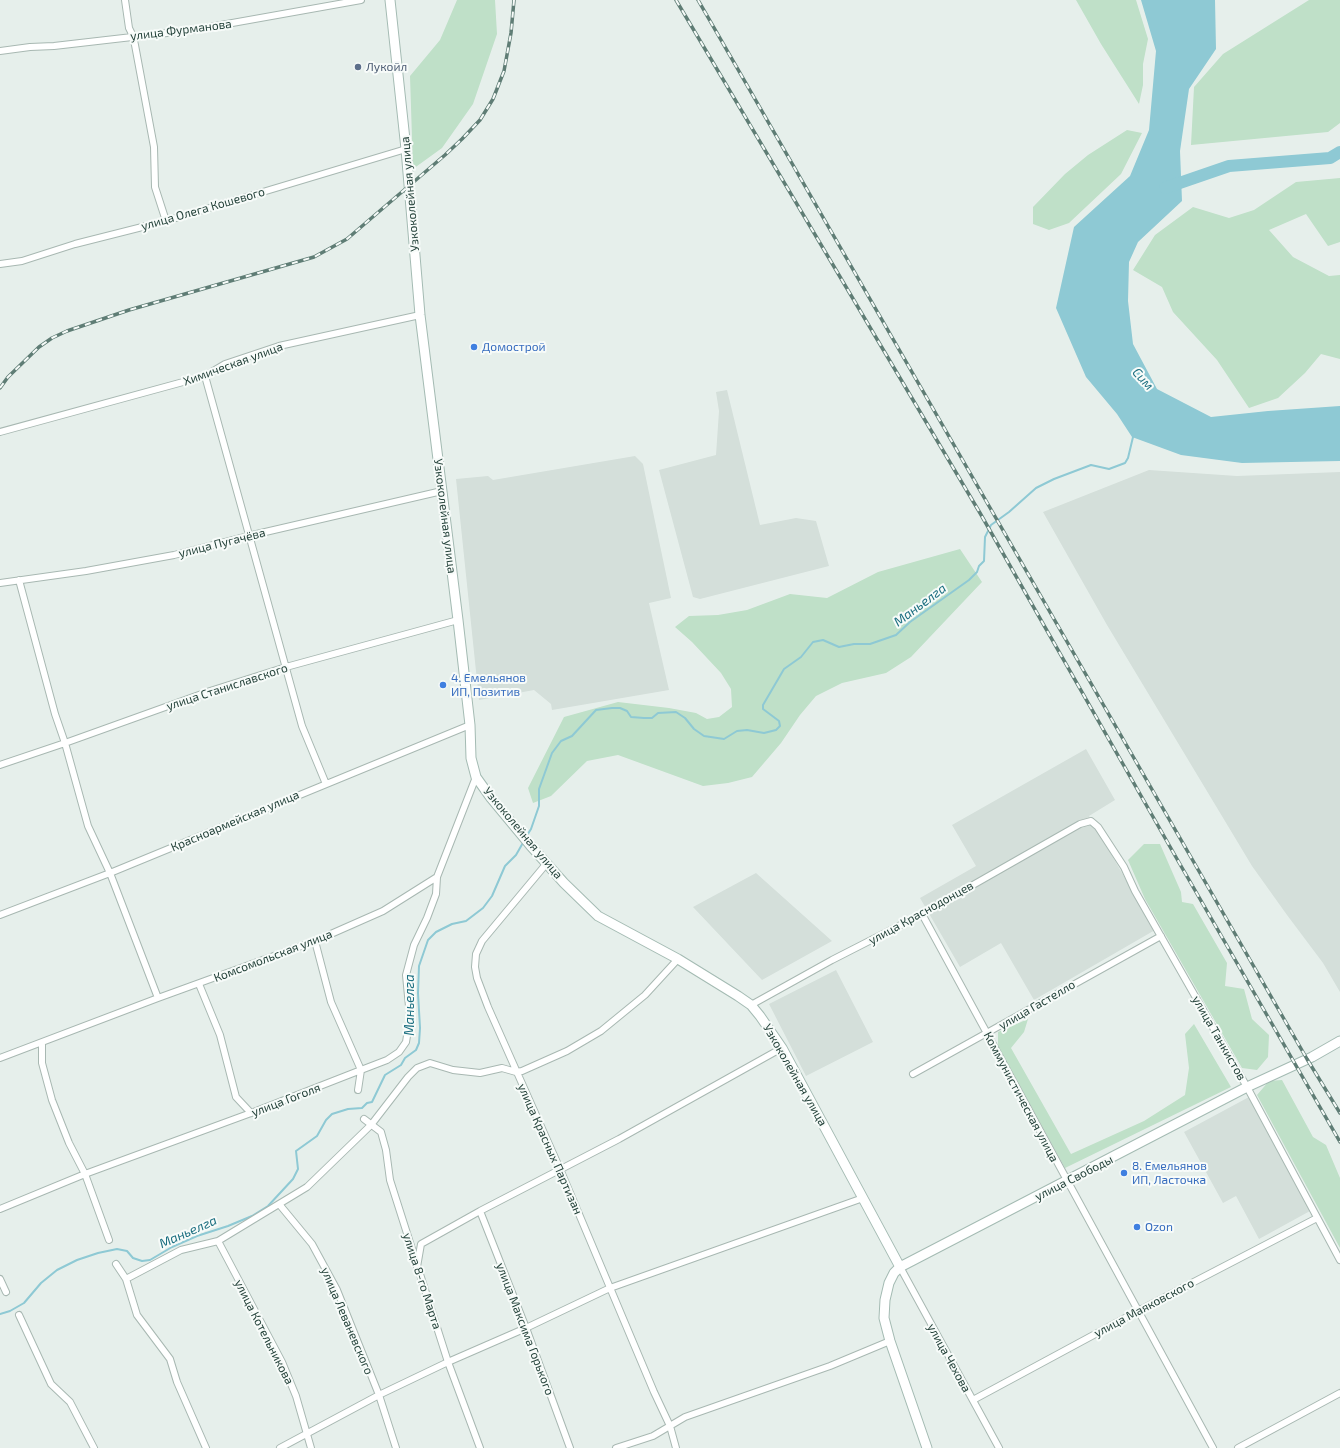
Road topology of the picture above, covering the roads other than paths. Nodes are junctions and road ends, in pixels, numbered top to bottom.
1 (125, 0) edge
2 (361, 0) edge
3 (390, 0) edge
4 (133, 36) junction
5 (0, 51) edge
6 (406, 149) junction
7 (166, 221) junction
8 (0, 264) edge
9 (420, 315) junction
10 (205, 376) junction
11 (0, 432) edge
12 (442, 492) junction
13 (248, 536) junction
14 (19, 580) junction
15 (0, 583) edge
16 (458, 620) junction
17 (286, 667) junction
18 (470, 725) junction
19 (65, 743) junction
20 (0, 765) edge
21 (476, 777) junction
22 (326, 784) junction
23 (1091, 821) joint
24 (547, 863) junction
25 (110, 873) junction
26 (437, 877) junction
27 (922, 914) junction
28 (0, 915) edge
29 (1161, 936) junction
30 (316, 941) junction
31 (678, 959) junction
32 (198, 984) junction
33 (158, 998) junction
34 (751, 1005) junction
35 (986, 1033) junction
36 (1340, 1041) edge
37 (42, 1043) junction
38 (782, 1048) junction
39 (0, 1058) edge
40 (361, 1070) junction
41 (516, 1072) junction
42 (913, 1074) dead end
43 (1247, 1088) junction
44 (358, 1090) dead end
45 (251, 1113) junction
46 (364, 1119) dead end
47 (371, 1125) junction
48 (560, 1170) junction
49 (86, 1174) junction
50 (1067, 1181) junction
51 (863, 1198) junction
52 (280, 1204) junction
53 (0, 1209) edge
54 (480, 1211) junction
55 (1317, 1218) junction
56 (109, 1240) dead end
57 (218, 1241) junction
58 (1340, 1260) edge
59 (116, 1264) dead end
60 (417, 1267) junction
61 (900, 1267) junction
62 (126, 1279) junction
63 (0, 1280) edge
64 (610, 1288) junction
65 (6, 1292) dead end
66 (1138, 1311) junction
67 (19, 1315) dead end
68 (526, 1328) junction
69 (890, 1341) junction
70 (448, 1362) junction
71 (1340, 1393) edge
72 (379, 1395) junction
73 (973, 1400) junction
74 (670, 1426) junction
75 (306, 1434) junction
76 (94, 1448) edge
77 (206, 1448) edge
78 (280, 1448) edge
79 (310, 1448) edge
80 (396, 1448) edge
81 (480, 1448) edge
82 (570, 1448) edge
83 (616, 1448) edge
84 (676, 1448) edge
85 (927, 1448) edge
86 (999, 1448) edge
87 (1213, 1448) edge
88 (1238, 1448) edge

1 - 4 street
2 - 4 street, улица Фурманова
3 - 6 street, Узкоколейная улица
4 - 5 street, улица Фурманова
4 - 7 street
6 - 7 street, улица Олега Кошевого
6 - 9 street, Узкоколейная улица
7 - 8 street, улица Олега Кошевого
9 - 10 street, Химическая улица
9 - 12 street, Узкоколейная улица
10 - 11 street, Химическая улица
10 - 13 street
12 - 13 street, улица Пугачёва
12 - 16 street, Узкоколейная улица
13 - 14 street, улица Пугачёва
13 - 17 street
14 - 15 street, улица Пугачёва
14 - 19 street
16 - 17 street, улица Станиславского
16 - 18 street, Узкоколейная улица
17 - 19 street, улица Станиславского
17 - 22 street
18 - 21 street, Узкоколейная улица
18 - 22 street, Красноармейская улица
19 - 20 street, улица Станиславского
19 - 25 street
21 - 24 street, Узкоколейная улица
21 - 26 street
22 - 25 street, Красноармейская улица
23 - 27 street, улица Краснодонцев
23 - 29 street, улица Танкистов
24 - 31 street, Узкоколейная улица
24 - 41 street, улица Красных Партизан
25 - 28 street, Красноармейская улица
25 - 33 street
26 - 30 street, Комсомольская улица
26 - 40 street, улица Гоголя
27 - 34 street, улица Краснодонцев
27 - 35 street, Коммунистическая улица
29 - 35 street, улица Гастелло
29 - 43 street, улица Танкистов
30 - 32 street, Комсомольская улица
30 - 40 street
31 - 34 street, Узкоколейная улица
31 - 41 street
32 - 33 street, Комсомольская улица
32 - 45 street
33 - 37 street, Комсомольская улица
34 - 38 street, Узкоколейная улица
35 - 42 street, улица Гастелло
35 - 50 street, Коммунистическая улица
36 - 43 street, улица Свободы
37 - 39 street, Комсомольская улица
37 - 49 street
38 - 48 street
38 - 51 street, Узкоколейная улица
40 - 44 street
40 - 45 street, улица Гоголя
41 - 47 street
41 - 48 street, улица Красных Партизан
43 - 50 street, улица Свободы
43 - 55 street, улица Танкистов
45 - 49 street, улица Гоголя
46 - 47 street, улица 8-го Марта
47 - 52 street
47 - 60 street, улица 8-го Марта
48 - 54 street
48 - 64 street, улица Красных Партизан
49 - 53 street, улица Гоголя
49 - 56 street
50 - 61 street, улица Свободы
50 - 66 street, Коммунистическая улица
51 - 61 street, Узкоколейная улица
51 - 64 street
52 - 57 street
52 - 72 street, улица Леваневского
54 - 60 street
54 - 68 street, улица Максима Горького
55 - 58 street, улица Танкистов
55 - 66 street, улица Маяковского
57 - 62 street
57 - 75 street, улица Котельникова
59 - 62 street
60 - 70 street, улица 8-го Марта
61 - 69 street
61 - 73 street, улица Чехова
62 - 77 street
63 - 65 street
64 - 68 street
64 - 74 street, улица Красных Партизан
66 - 73 street, улица Маяковского
66 - 87 street, Коммунистическая улица
67 - 76 street
68 - 70 street
68 - 82 street, улица Максима Горького
69 - 74 street
69 - 85 street
70 - 72 street
70 - 81 street, улица 8-го Марта
71 - 88 street
72 - 75 street
72 - 80 street, улица Леваневского
73 - 86 street, улица Чехова
74 - 83 street
74 - 84 street, улица Красных Партизан
75 - 78 street
75 - 79 street, улица Котельникова

